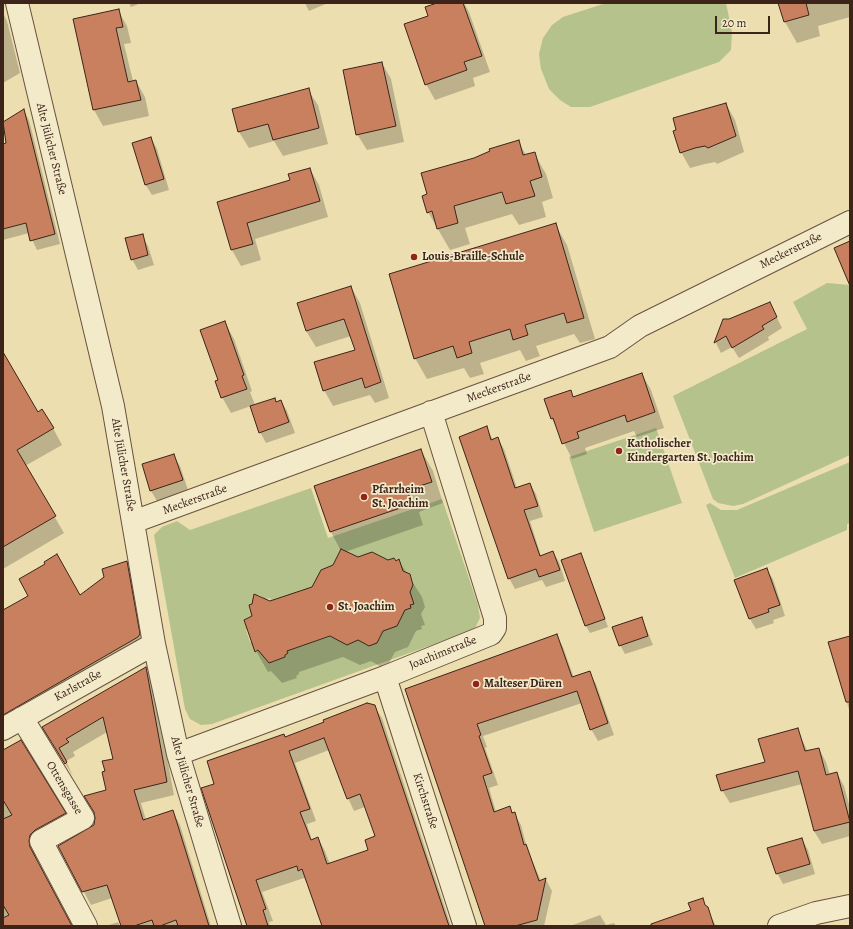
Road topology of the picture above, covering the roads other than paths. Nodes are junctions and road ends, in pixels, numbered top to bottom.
1 (17, 3) edge
2 (850, 222) edge
3 (431, 412) junction
4 (133, 522) junction
5 (154, 644) junction
6 (385, 677) junction
7 (22, 718) junction
8 (3, 729) edge
9 (178, 754) junction
10 (850, 906) edge
11 (818, 919) edge
12 (86, 926) edge
13 (230, 926) edge
14 (465, 926) edge
15 (779, 926) edge

1 - 4 street, Alte Jülicher Straße
2 - 3 street, Meckerstraße
3 - 4 street, Meckerstraße
3 - 6 street, Joachimstraße
4 - 5 street, Alte Jülicher Straße
5 - 7 street, Karlstraße
5 - 9 street, Alte Jülicher Straße
6 - 9 street, Joachimstraße
6 - 14 street, Kirchstraße
7 - 8 street, Karlstraße
7 - 12 street, Ottensgasse
9 - 13 street, Alte Jülicher Straße
10 - 11 street
11 - 15 street

